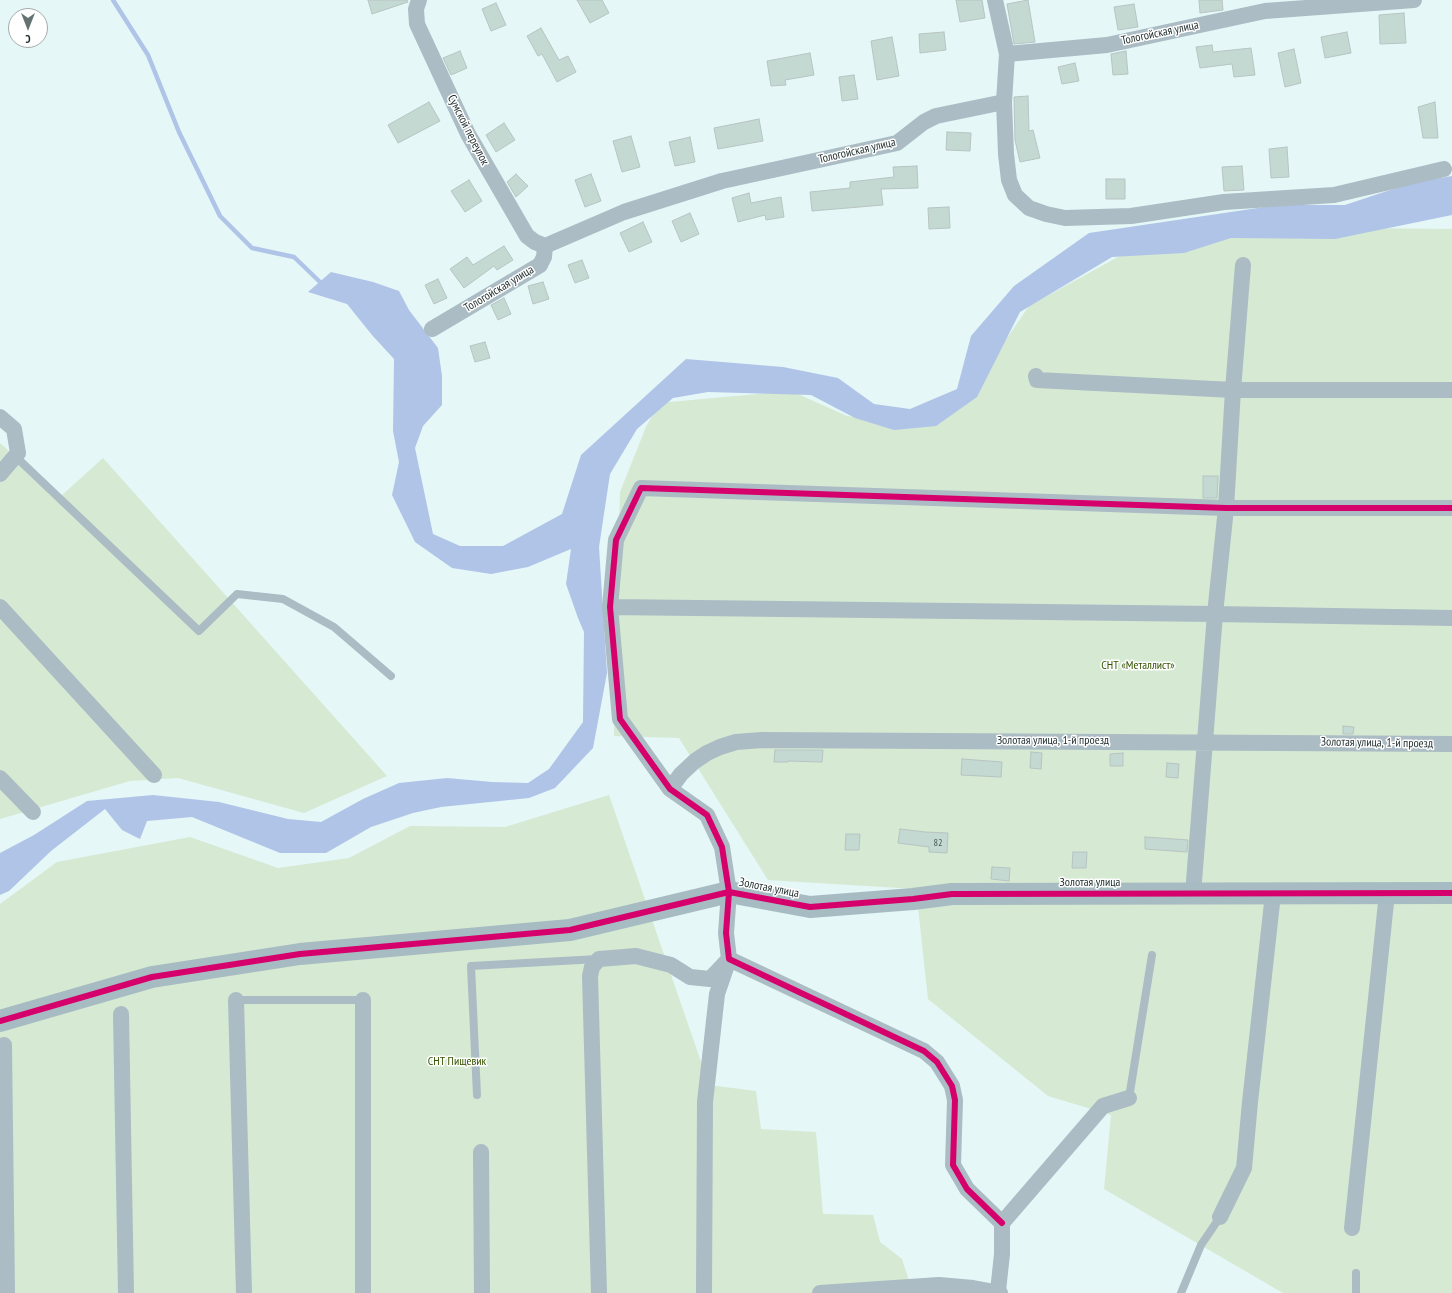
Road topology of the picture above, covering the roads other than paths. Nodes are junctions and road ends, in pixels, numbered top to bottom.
1 (419, 0) edge
2 (995, 0) edge
3 (1414, 0) edge
4 (1007, 54) junction
5 (1004, 102) junction
6 (1444, 169) dead end
7 (545, 246) junction
8 (1242, 265) dead end
9 (432, 329) dead end
10 (1036, 376) dead end
11 (1233, 390) junction
12 (1452, 390) edge
13 (0, 417) edge
14 (15, 456) junction
15 (0, 474) edge
16 (1226, 508) junction
17 (1452, 508) edge
18 (0, 607) edge
19 (610, 607) junction
20 (1215, 614) junction
21 (1452, 618) edge
22 (391, 676) dead end
23 (1205, 742) junction
24 (1452, 744) edge
25 (154, 774) dead end
26 (0, 778) edge
27 (670, 789) junction
28 (33, 812) dead end
29 (730, 892) junction
30 (1387, 893) junction
31 (1452, 893) edge
32 (1193, 894) junction
33 (1273, 894) junction
34 (1152, 955) dead end
35 (599, 959) junction
36 (729, 959) junction
37 (236, 1000) joint
38 (363, 1000) joint
39 (121, 1014) dead end
40 (0, 1021) edge
41 (4, 1045) dead end
42 (477, 1095) dead end
43 (1129, 1098) joint
44 (481, 1152) dead end
45 (1220, 1217) joint
46 (1002, 1223) junction
47 (1352, 1228) dead end
48 (1356, 1273) dead end
49 (939, 1289) edge
50 (999, 1292) edge
51 (7, 1293) edge
52 (126, 1293) edge
53 (244, 1293) edge
54 (363, 1293) edge
55 (482, 1293) edge
56 (599, 1293) edge
57 (704, 1293) edge
58 (825, 1293) edge
59 (1181, 1293) edge
60 (1356, 1293) edge

1 - 7 street, Сумской переулок
2 - 4 street
3 - 4 street, Тологойская улица
4 - 5 street
5 - 6 street
5 - 7 street, Тологойская улица
7 - 9 street, Тологойская улица
8 - 11 street
10 - 11 street
11 - 12 street
11 - 16 street
13 - 14 street
14 - 15 street
14 - 22 lane
16 - 17 street
16 - 19 street
16 - 20 street
18 - 25 street
19 - 20 street
19 - 27 street
20 - 21 street
20 - 23 street
23 - 24 street, Золотая улица, 1-й проезд
23 - 27 street, Золотая улица, 1-й проезд
23 - 32 street
26 - 28 street
27 - 29 street
29 - 32 street, Золотая улица
29 - 36 street
29 - 40 street
30 - 31 street, Золотая улица
30 - 33 street, Золотая улица
30 - 47 street
32 - 33 street, Золотая улица
33 - 45 street
34 - 43 lane
35 - 36 street
35 - 42 lane
35 - 56 street
36 - 46 street
36 - 57 street
37 - 38 lane
37 - 53 street
38 - 54 street
39 - 52 street
41 - 51 street
43 - 46 street
44 - 55 street
45 - 59 lane
46 - 50 street
48 - 60 lane
49 - 50 street
49 - 58 street

